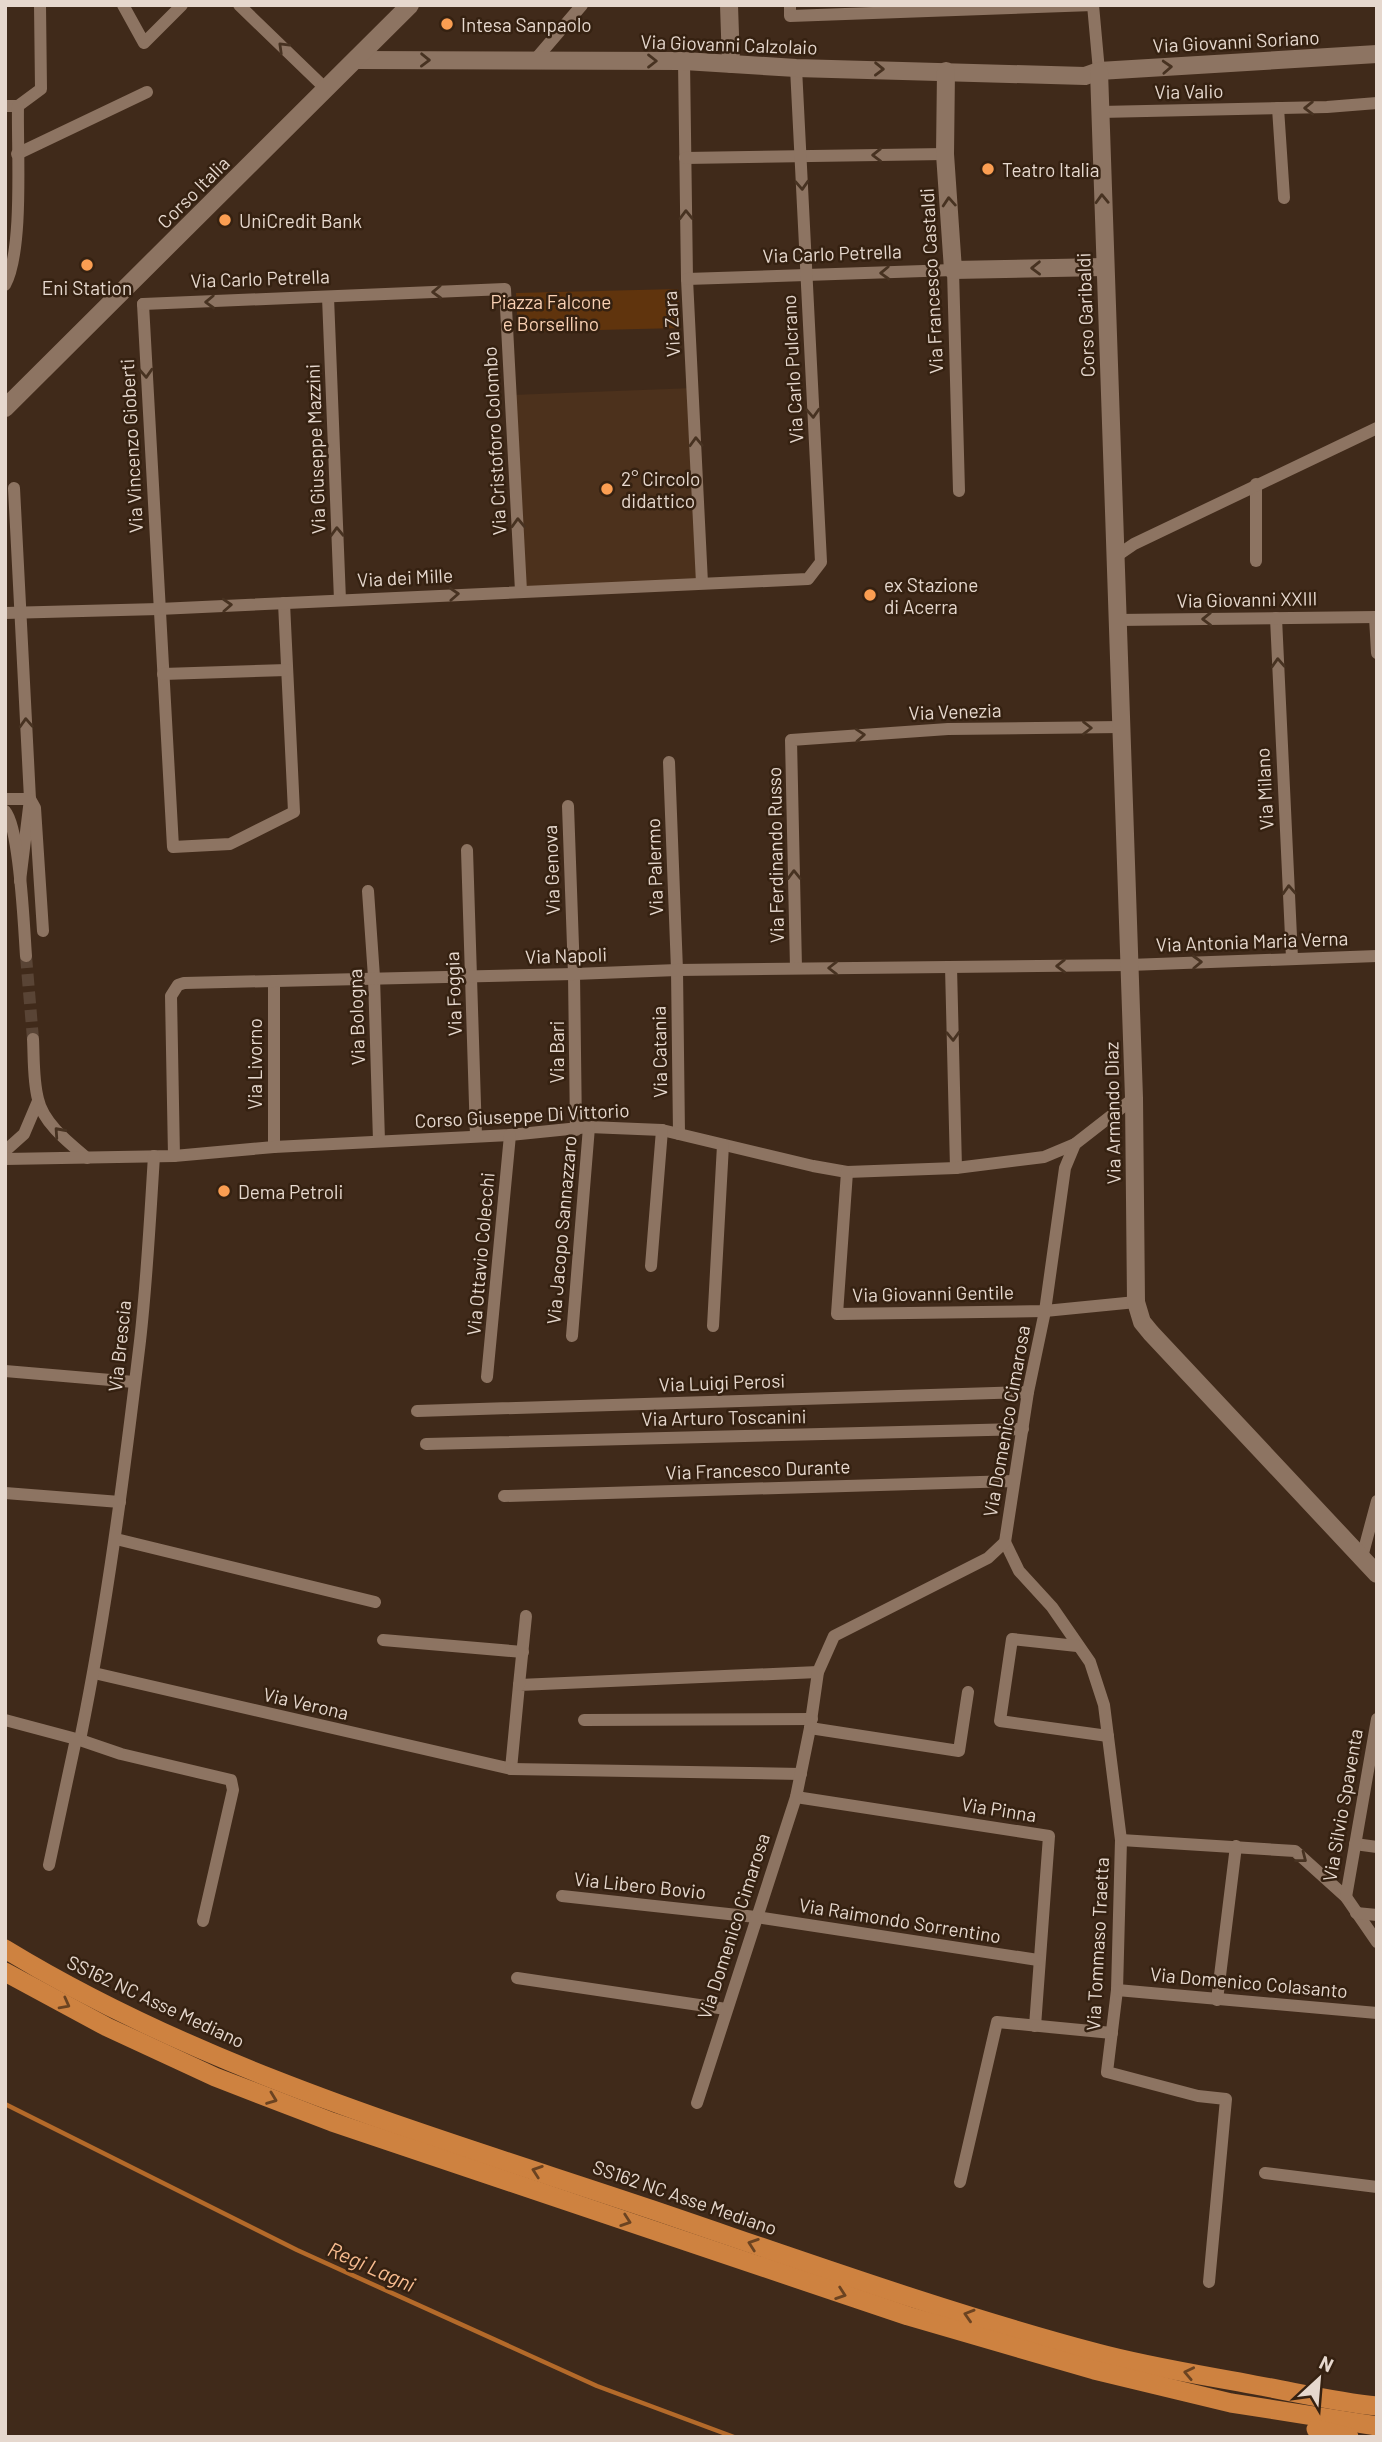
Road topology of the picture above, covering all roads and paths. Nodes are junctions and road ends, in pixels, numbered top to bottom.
1 (40, 5) edge
2 (123, 5) edge
3 (182, 5) edge
4 (239, 5) edge
5 (410, 5) edge
6 (582, 5) edge
7 (729, 5) edge
8 (1093, 5) edge
9 (790, 11) edge
10 (1377, 54) edge
11 (356, 60) junction
12 (534, 61) junction
13 (684, 61) junction
14 (731, 64) junction
15 (796, 68) junction
16 (946, 71) junction
17 (1099, 71) junction
18 (326, 89) junction
19 (147, 92) dead end
20 (1377, 103) edge
21 (11, 106) edge
22 (1278, 108) junction
23 (1100, 112) junction
24 (17, 154) junction
25 (945, 154) junction
26 (801, 156) junction
27 (685, 158) junction
28 (1284, 198) dead end
29 (1104, 267) junction
30 (953, 270) junction
31 (806, 275) junction
32 (687, 279) junction
33 (5, 285) edge
34 (505, 289) joint
35 (123, 291) junction
36 (328, 296) junction
37 (143, 304) junction
38 (5, 408) edge
39 (1377, 428) edge
40 (1256, 484) junction
41 (14, 488) dead end
42 (959, 491) dead end
43 (1115, 557) junction
44 (1256, 561) dead end
45 (808, 579) joint
46 (702, 583) junction
47 (521, 591) junction
48 (340, 600) junction
49 (284, 603) junction
50 (159, 609) junction
51 (20, 612) junction
52 (5, 613) edge
53 (1376, 617) edge
54 (1276, 618) junction
55 (1117, 620) junction
56 (1377, 653) edge
57 (287, 670) junction
58 (163, 674) junction
59 (1121, 727) junction
60 (792, 740) joint
61 (669, 762) dead end
62 (5, 799) edge
63 (30, 799) junction
64 (568, 806) dead end
65 (5, 811) edge
66 (467, 850) dead end
67 (20, 881) junction
68 (368, 891) dead end
69 (43, 931) dead end
70 (26, 956) tunnel mouth
71 (1377, 956) edge
72 (1292, 958) junction
73 (1129, 965) junction
74 (951, 967) junction
75 (796, 968) junction
76 (677, 970) junction
77 (574, 974) junction
78 (472, 976) junction
79 (374, 977) junction
80 (274, 981) junction
81 (33, 1039) tunnel mouth
82 (1134, 1098) junction
83 (38, 1101) junction
84 (582, 1128) junction
85 (662, 1130) junction
86 (510, 1135) junction
87 (679, 1135) junction
88 (476, 1136) junction
89 (379, 1141) junction
90 (1075, 1144) junction
91 (723, 1145) junction
92 (274, 1147) junction
93 (5, 1151) edge
94 (154, 1156) junction
95 (174, 1156) junction
96 (87, 1158) junction
97 (5, 1159) edge
98 (956, 1168) junction
99 (847, 1172) junction
100 (650, 1266) dead end
101 (1136, 1302) junction
102 (1045, 1311) junction
103 (713, 1326) dead end
104 (572, 1336) dead end
105 (5, 1371) edge
106 (487, 1377) dead end
107 (134, 1382) junction
108 (1028, 1392) junction
109 (417, 1411) dead end
110 (1023, 1429) junction
111 (426, 1444) dead end
112 (1014, 1481) junction
113 (5, 1493) edge
114 (504, 1496) dead end
115 (1377, 1501) edge
116 (120, 1502) junction
117 (116, 1539) junction
118 (1005, 1542) junction
119 (1362, 1558) junction
120 (1377, 1574) edge
121 (375, 1602) dead end
122 (526, 1616) dead end
123 (383, 1640) dead end
124 (1077, 1646) junction
125 (523, 1653) junction
126 (818, 1672) junction
127 (94, 1673) junction
128 (519, 1685) junction
129 (968, 1692) dead end
130 (1377, 1719) edge
131 (5, 1720) edge
132 (584, 1720) dead end
133 (811, 1724) junction
134 (1108, 1736) junction
135 (78, 1739) junction
136 (511, 1769) junction
137 (801, 1774) junction
138 (796, 1797) junction
139 (1121, 1840) junction
140 (1355, 1844) junction
141 (1236, 1846) junction
142 (1377, 1847) edge
143 (49, 1865) dead end
144 (562, 1896) dead end
145 (1346, 1898) junction
146 (1356, 1913) junction
147 (1377, 1915) edge
148 (756, 1917) junction
149 (203, 1921) dead end
150 (1377, 1942) edge
151 (5, 1949) edge
152 (1038, 1960) junction
153 (5, 1972) edge
154 (517, 1978) dead end
155 (1117, 1990) junction
156 (1217, 2000) junction
157 (726, 2009) junction
158 (1377, 2013) edge
159 (1035, 2026) junction
160 (1112, 2033) junction
161 (697, 2103) dead end
162 (1265, 2173) dead end
163 (960, 2182) dead end
164 (1377, 2187) edge
165 (1209, 2282) dead end
166 (1228, 2380) junction
167 (1377, 2393) edge
168 (1231, 2403) junction
169 (1377, 2406) edge
170 (1377, 2426) edge
171 (1349, 2437) edge

1 - 21 street
2 - 3 street
18 -> 4 street
5 - 11 main road, Corso Italia
6 - 12 street
7 - 14 main road
8 - 9 street
8 - 17 street
17 -> 10 main road, Via Giovanni Soriano
11 -> 12 main road, Via Giovanni Calzolaio
11 - 18 main road, Corso Italia
12 -> 13 main road, Via Giovanni Calzolaio
13 - 14 main road, Via Giovanni Calzolaio
13 - 27 street, Via Zara
14 - 15 main road, Via Giovanni Calzolaio
15 -> 16 main road, Via Giovanni Calzolaio
15 - 26 street, Via Carlo Pulcrano
16 - 17 main road, Via Giovanni Calzolaio
16 - 25 main road, Via Francesco Castaldi
17 - 23 main road, Corso Garibaldi
18 - 35 main road, Corso Italia
19 - 24 street
20 -> 22 street, Via Valio
21 - 24 street
22 - 23 street, Via Valio
22 - 28 street
29 -> 23 main road, Corso Garibaldi
24 - 33 street
25 -> 26 street
30 -> 25 main road, Via Francesco Castaldi
26 - 27 street
26 -> 31 street, Via Carlo Pulcrano
32 -> 27 street, Via Zara
29 -> 30 main road, Via Carlo Petrella
29 - 43 main road, Corso Garibaldi
30 -> 31 street, Via Carlo Petrella
30 - 42 street, Via Francesco Castaldi
31 - 32 street, Via Carlo Petrella
31 -> 45 street, Via Carlo Pulcrano
46 -> 32 street, Via Zara
34 -> 36 street, Via Carlo Petrella
47 -> 34 street, Via Cristoforo Colombo
35 - 37 street
35 - 38 main road, Corso Italia
36 -> 37 street, Via Carlo Petrella
48 -> 36 street, Via Giuseppe Mazzini
37 -> 50 street, Via Vincenzo Gioberti
39 - 40 street
40 - 43 street
40 - 44 street
41 - 51 street
43 - 55 main road, Via Armando Diaz
45 - 46 street, Via dei Mille
46 - 47 street, Via dei Mille
48 -> 47 street, Via dei Mille
48 - 49 street, Via dei Mille
50 -> 49 street, Via dei Mille
49 - 57 street
50 - 51 street, Via dei Mille
50 - 58 street, Via Vincenzo Gioberti
51 - 52 street, Via dei Mille
63 -> 51 street
53 - 54 street, Via Giovanni XXIII
53 - 56 street
54 -> 55 street, Via Giovanni XXIII
72 -> 54 street, Via Milano
55 - 59 main road, Via Armando Diaz
57 - 58 street
57 - 58 street, Via Vincenzo Gioberti
60 -> 59 street, Via Venezia
59 - 73 main road, Via Armando Diaz
75 -> 60 street, Via Ferdinando Russo
61 - 76 street, Via Palermo
62 - 63 street
63 - 67 street
63 - 69 street
64 - 77 street, Via Genova
65 - 67 street
66 - 78 street, Via Foggia
67 - 70 street
68 - 79 street, Via Bologna
71 - 72 street, Via Antonia Maria Verna
73 -> 72 street, Via Antonia Maria Verna
73 -> 74 street, Via Napoli
73 - 82 main road, Via Armando Diaz
74 -> 75 street, Via Napoli
74 -> 98 street
75 - 76 street, Via Napoli
76 - 77 street, Via Napoli
76 - 87 street, Via Catania
77 - 78 street, Via Napoli
77 - 84 street, Via Bari
78 - 79 street, Via Napoli
78 - 88 street, Via Foggia
79 - 80 street, Via Napoli
79 - 89 street, Via Bologna
80 - 92 street, Via Livorno
80 - 95 street, Via Napoli
81 - 83 street
82 - 90 street
82 - 101 main road, Via Armando Diaz
83 - 93 street
96 -> 83 street
84 - 85 street, Corso Giuseppe Di Vittorio
84 - 86 street, Corso Giuseppe Di Vittorio
84 - 104 street, Via Jacopo Sannazzaro
85 - 87 street, Corso Giuseppe Di Vittorio
85 - 100 street
86 - 88 street, Corso Giuseppe Di Vittorio
86 - 106 street, Via Ottavio Colecchi
87 - 91 street, Corso Giuseppe Di Vittorio
88 - 89 street, Corso Giuseppe Di Vittorio
89 - 92 street, Corso Giuseppe Di Vittorio
90 - 98 street, Corso Giuseppe Di Vittorio
90 - 102 street, Via Domenico Cimarosa
91 - 99 street, Corso Giuseppe Di Vittorio
91 - 103 street
92 - 95 street, Corso Giuseppe Di Vittorio
94 - 95 street, Corso Giuseppe Di Vittorio
94 - 96 street, Corso Giuseppe Di Vittorio
94 - 107 street, Via Brescia
96 - 97 street, Corso Giuseppe Di Vittorio
98 - 99 street, Corso Giuseppe Di Vittorio
99 - 102 street, Via Giovanni Gentile
101 - 102 street
101 - 119 main road, Via Armando Diaz
102 - 108 street, Via Domenico Cimarosa
105 - 107 street
107 - 116 street, Via Brescia
108 - 109 street, Via Luigi Perosi
108 - 110 street, Via Domenico Cimarosa
110 - 111 street, Via Arturo Toscanini
110 - 112 street, Via Domenico Cimarosa
112 - 114 street, Via Francesco Durante
112 - 118 street, Via Domenico Cimarosa
113 - 116 street
115 - 119 street
116 - 117 street, Via Brescia
117 - 121 street
117 - 127 street, Via Brescia
118 - 124 street, Via Tommaso Traetta
118 - 126 street, Via Domenico Cimarosa
119 - 120 main road, Via Armando Diaz
122 - 125 street
123 - 125 street
124 - 134 street, Via Tommaso Traetta
124 - 134 street
125 - 128 street
126 - 128 street
126 - 133 street, Via Domenico Cimarosa
127 - 135 street, Via Brescia
127 - 136 street, Via Verona
128 - 136 street
129 - 133 street
130 - 140 street, Via Silvio Spaventa
131 - 135 street
132 - 133 street
133 - 137 street, Via Domenico Cimarosa
134 - 139 street, Via Tommaso Traetta
135 - 143 street, Via Brescia
135 - 149 street
136 - 137 street, Via Verona
137 - 138 street, Via Domenico Cimarosa
138 - 148 street, Via Domenico Cimarosa
138 - 152 street, Via Pinna
139 - 141 street
139 - 155 street, Via Tommaso Traetta
140 - 142 street
140 - 145 street, Via Silvio Spaventa
141 -> 145 street
141 - 156 street
144 - 148 street, Via Libero Bovio
145 - 146 street
146 - 147 street
146 - 150 street
148 - 152 street, Via Raimondo Sorrentino
148 - 157 street, Via Domenico Cimarosa
166 -> 151 highway, SS162 NC Asse Mediano
152 - 159 street, Via Pinna
153 -> 168 highway
154 - 157 street
155 - 156 street, Via Domenico Colasanto
155 - 160 street, Via Tommaso Traetta
156 - 158 street, Via Domenico Colasanto
157 - 161 street, Via Domenico Cimarosa
159 - 160 street
159 - 163 street
160 - 165 street, Via Tommaso Traetta
162 - 164 street
166 - 167 highway
166 - 169 highway, SS162 NC Asse Mediano
168 - 170 highway
168 - 171 highway

